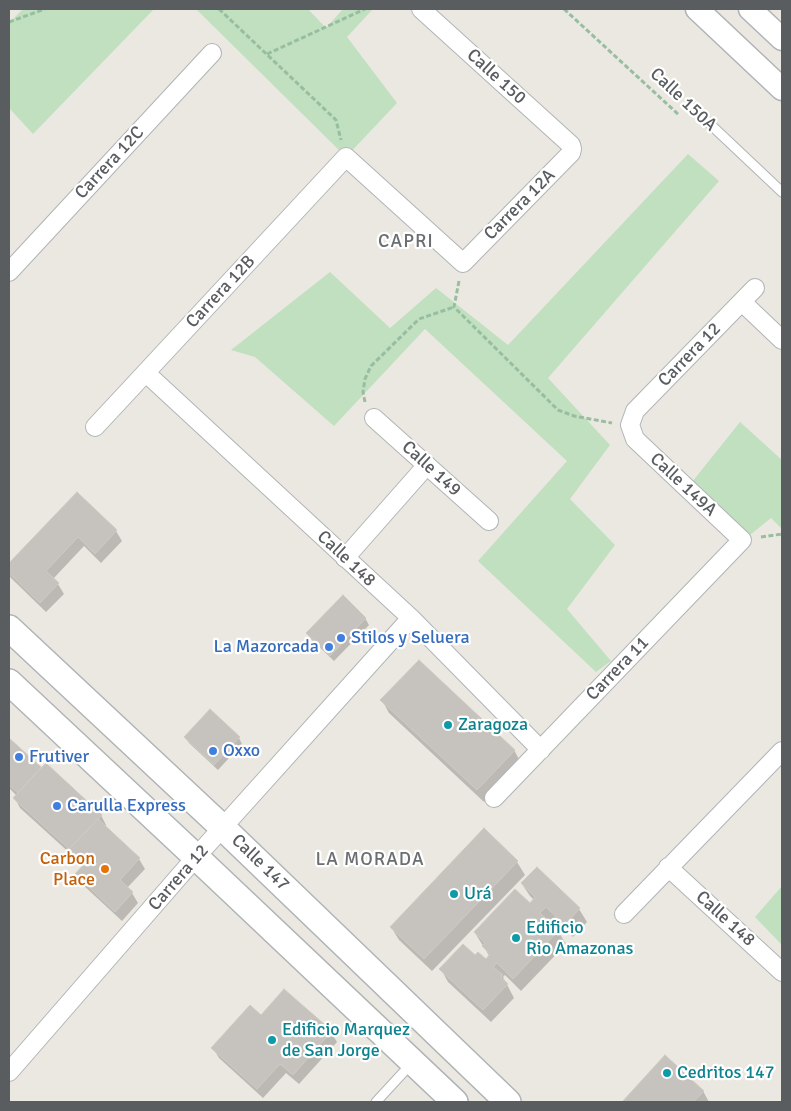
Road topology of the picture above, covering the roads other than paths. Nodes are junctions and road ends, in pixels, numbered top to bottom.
1 (421, 9) edge
2 (697, 9) edge
3 (750, 9) edge
4 (782, 39) edge
5 (212, 53) dead end
6 (782, 89) edge
7 (693, 108) dead end
8 (571, 146) joint
9 (346, 157) joint
10 (782, 192) edge
11 (15, 253) edge
12 (9, 272) edge
13 (755, 288) dead end
14 (742, 302) junction
15 (782, 340) edge
16 (146, 373) junction
17 (374, 418) road end
18 (630, 425) joint
19 (95, 427) dead end
20 (427, 465) junction
21 (489, 520) dead end
22 (742, 540) joint
23 (345, 558) junction
24 (411, 618) junction
25 (9, 628) edge
26 (9, 682) edge
27 (541, 750) junction
28 (782, 751) edge
29 (494, 798) dead end
30 (223, 828) junction
31 (196, 857) junction
32 (668, 867) junction
33 (624, 914) dead end
34 (782, 972) edge
35 (413, 1062) junction
36 (9, 1072) edge
37 (376, 1102) edge
38 (455, 1102) edge
39 (508, 1102) edge

1 - 8 street, Calle 150
2 - 6 street
3 - 4 street
5 - 11 street, Carrera 12C
7 - 10 lane
8 - 9 street, Carrera 12A
9 - 16 street, Carrera 12B
11 - 12 street, Carrera 12C
13 - 14 street, Carrera 12
14 - 15 street
14 - 18 street, Carrera 12
16 - 19 street, Carrera 12B
16 - 23 street, Calle 148
17 - 20 street, Calle 149
18 - 22 street, Calle 149A
20 - 21 street, Calle 149
20 - 23 street
22 - 27 street, Carrera 11
23 - 24 street, Calle 148
24 - 27 street, Calle 148
24 - 30 street, Carrera 12
25 - 30 main road, Calle 147
26 - 31 main road
27 - 29 street, Carrera 11
28 - 32 street
30 - 31 street, Carrera 12
30 - 39 main road, Calle 147
31 - 35 main road
31 - 36 street, Carrera 12
32 - 33 street
32 - 34 street, Calle 148
35 - 37 lane
35 - 38 main road

